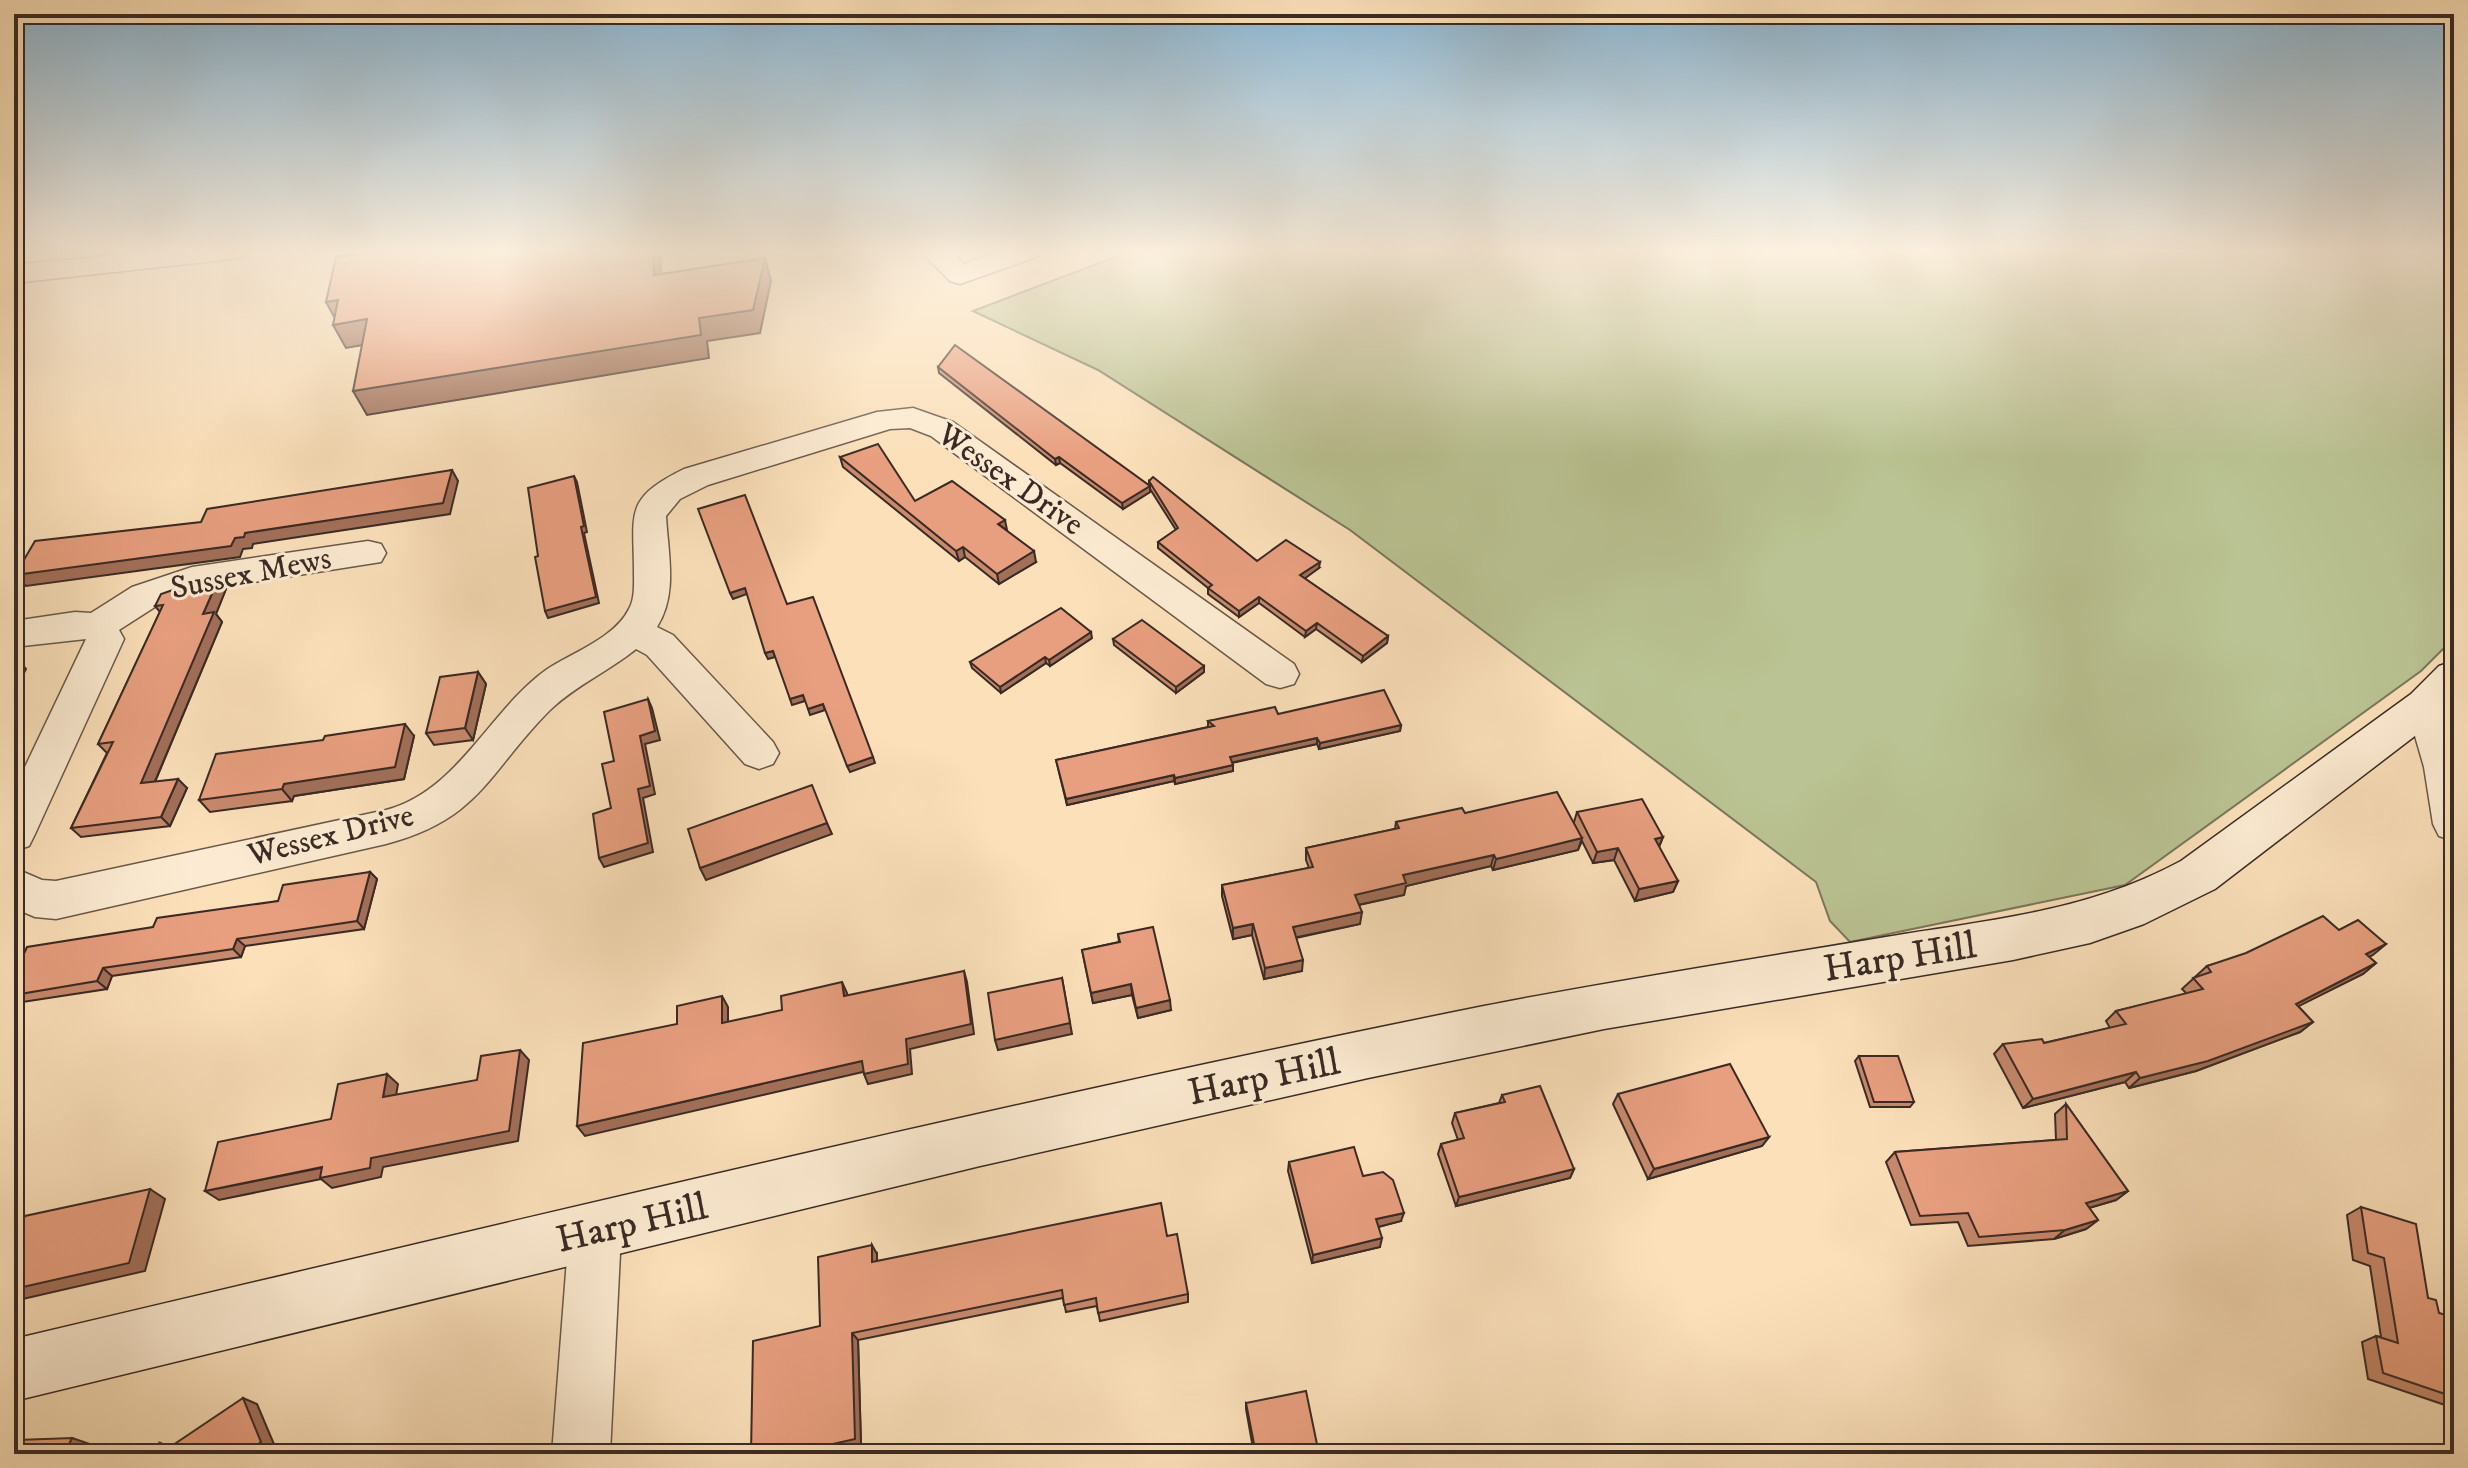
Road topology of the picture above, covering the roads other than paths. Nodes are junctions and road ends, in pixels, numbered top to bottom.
1 (368, 553) dead end
2 (95, 628) junction
3 (632, 630) junction
4 (14, 634) edge
5 (1280, 674) dead end
6 (2440, 691) edge
7 (759, 753) dead end
8 (2454, 824) edge
9 (14, 834) edge
10 (14, 886) edge
11 (595, 1233) junction
12 (14, 1370) edge
13 (581, 1454) edge

1 - 2 street, Sussex Mews
2 - 4 street
2 - 9 street
3 - 5 street, Wessex Drive
3 - 7 street
3 - 10 street, Wessex Drive
6 - 8 street
6 - 11 street, Harp Hill
11 - 12 street, Harp Hill
11 - 13 street

